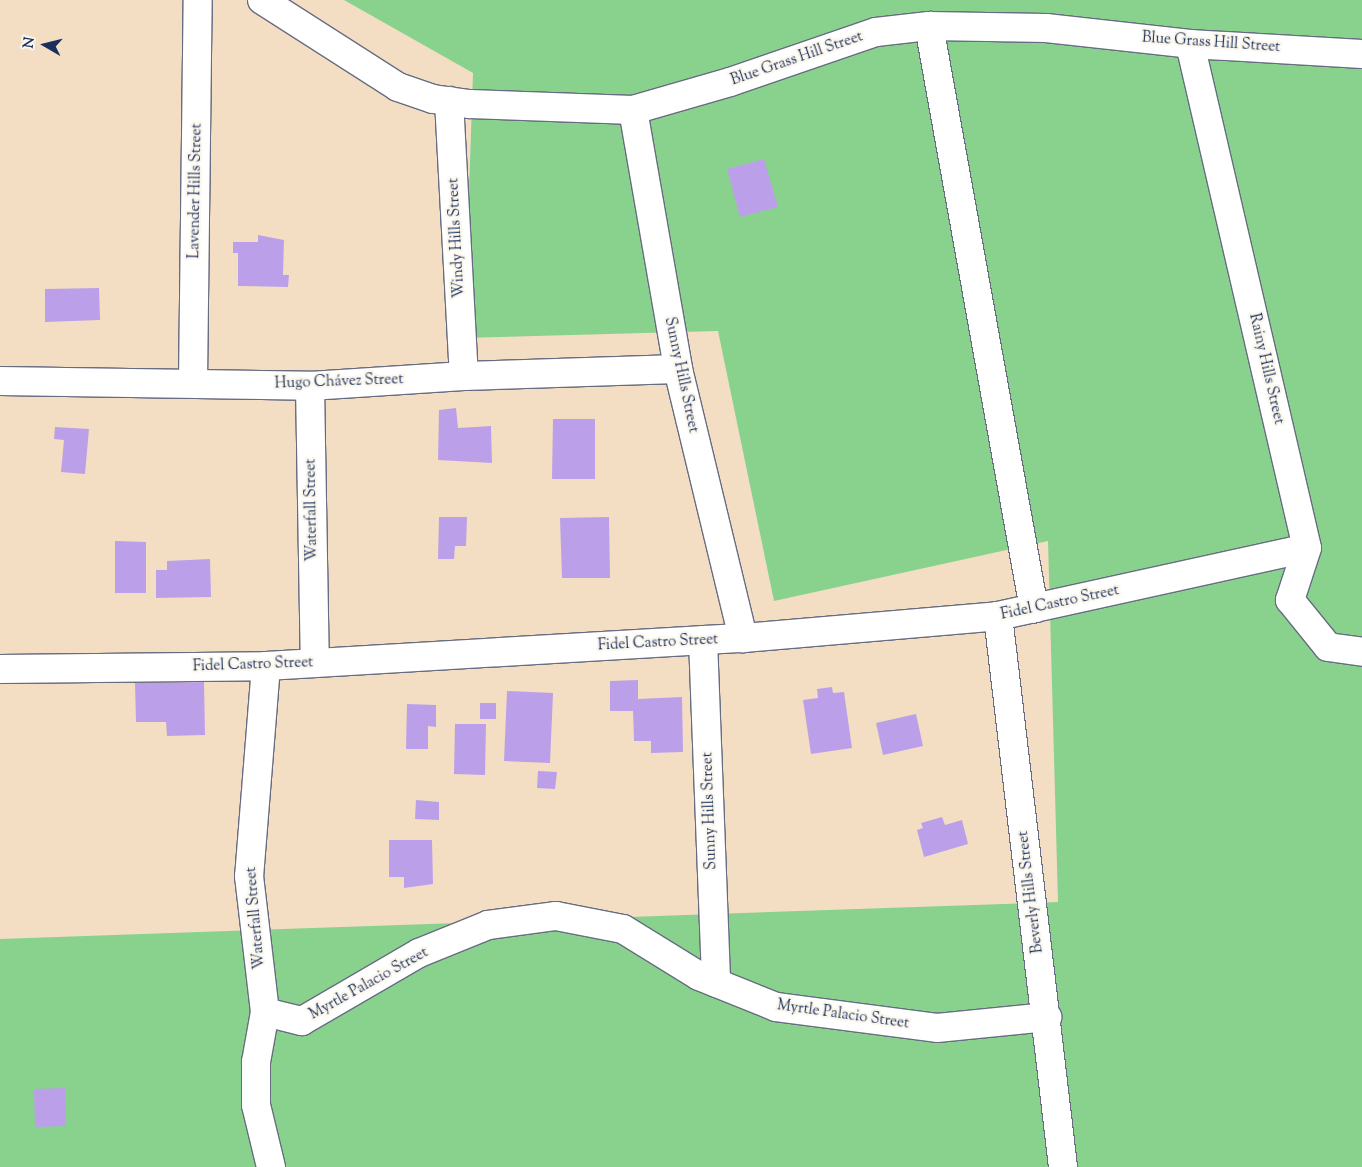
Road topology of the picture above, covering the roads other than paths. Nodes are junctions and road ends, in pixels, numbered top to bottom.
1 (198, 0) edge
2 (262, 0) edge
3 (929, 26) junction
4 (1190, 44) junction
5 (1362, 54) edge
6 (449, 101) junction
7 (633, 110) junction
8 (678, 369) junction
9 (464, 376) junction
10 (0, 381) edge
11 (193, 382) junction
12 (310, 386) junction
13 (1307, 548) junction
14 (1034, 609) junction
15 (998, 616) junction
16 (743, 638) junction
17 (703, 640) junction
18 (1362, 652) edge
19 (315, 663) junction
20 (266, 666) junction
21 (0, 669) edge
22 (716, 983) junction
23 (265, 1012) junction
24 (1046, 1017) junction
25 (271, 1167) edge
26 (1063, 1167) edge

1 - 11 street, Lavender Hills Street
2 - 6 street, Blue Grass Hill Street
3 - 4 street, Blue Grass Hill Street
3 - 7 street, Blue Grass Hill Street
3 - 14 street
4 - 5 street, Blue Grass Hill Street
4 - 13 street, Rainy Hills Street
6 - 7 street, Blue Grass Hill Street
6 - 9 street, Windy Hills Street
7 - 8 street, Sunny Hills Street
8 - 9 street, Hugo Chávez Street
8 - 16 street, Sunny Hills Street
9 - 12 street, Hugo Chávez Street
10 - 11 street, Hugo Chávez Street
11 - 12 street, Hugo Chávez Street
12 - 19 street, Waterfall Street
13 - 14 street, Fidel Castro Street
13 - 18 street
14 - 15 street, Fidel Castro Street
15 - 16 street, Fidel Castro Street
15 - 24 street, Beverly Hills Street
16 - 17 street, Fidel Castro Street
17 - 19 street, Fidel Castro Street
17 - 22 street, Sunny Hills Street
19 - 20 street, Fidel Castro Street
20 - 21 street, Fidel Castro Street
20 - 23 street, Waterfall Street
22 - 23 street, Myrtle Palacio Street
22 - 24 street, Myrtle Palacio Street
23 - 25 street, Waterfall Street
24 - 26 street, Beverly Hills Street

